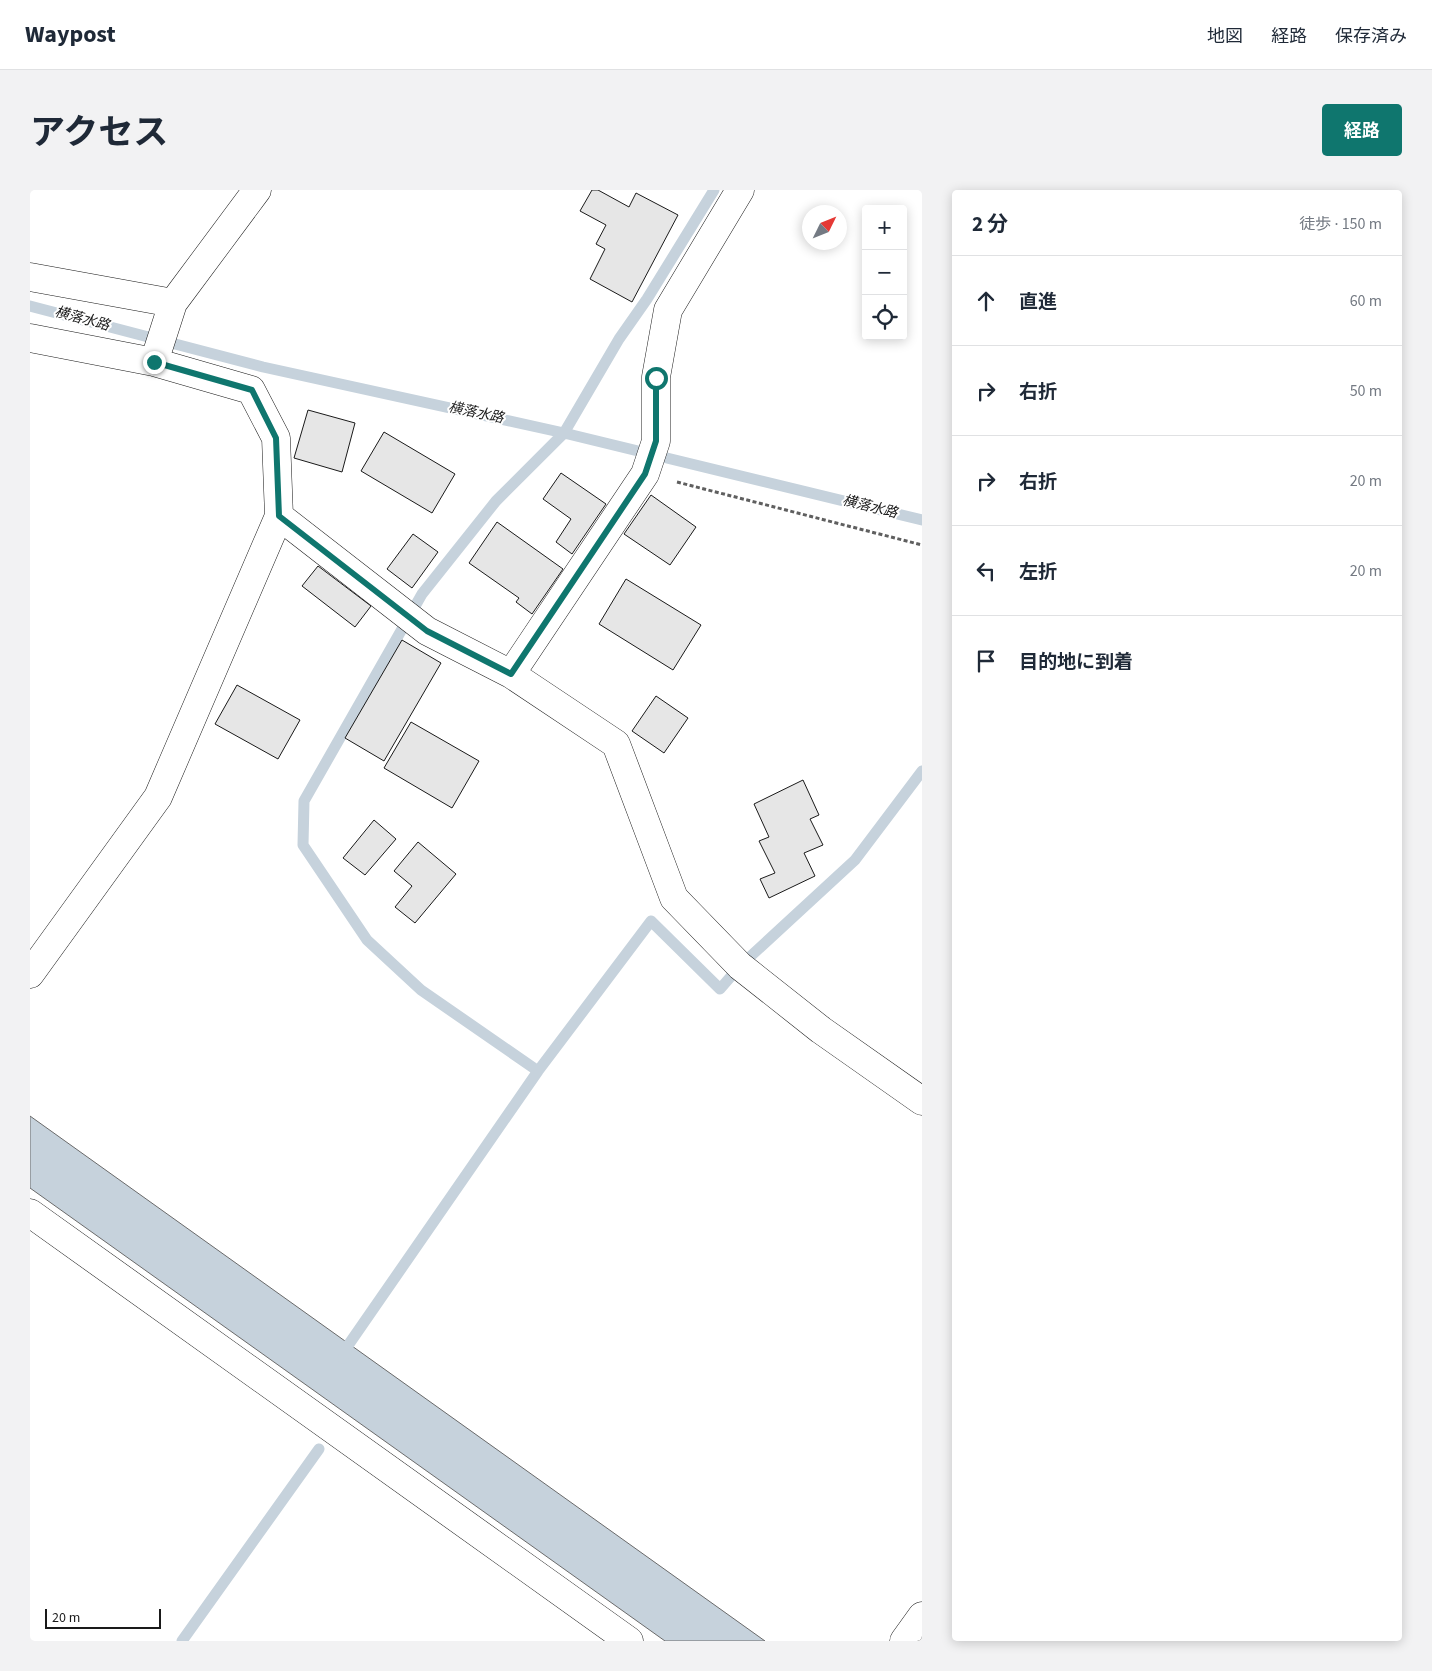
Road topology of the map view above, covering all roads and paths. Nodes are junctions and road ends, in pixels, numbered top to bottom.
1 (256, 190) edge
2 (740, 190) edge
3 (30, 277) edge
4 (173, 303) junction
5 (30, 338) edge
6 (154, 362) junction
7 (645, 474) junction
8 (279, 516) junction
9 (922, 545) edge
10 (511, 674) junction
11 (30, 974) edge
12 (922, 1102) edge
13 (30, 1213) edge
14 (922, 1616) edge
15 (628, 1641) edge
16 (904, 1641) edge

1 - 4 street
2 - 7 street
3 - 4 street
4 - 6 street
5 - 6 street
6 - 8 street
7 - 9 path
7 - 10 street
8 - 10 street
8 - 11 street
10 - 12 street
13 - 15 street
14 - 16 street

